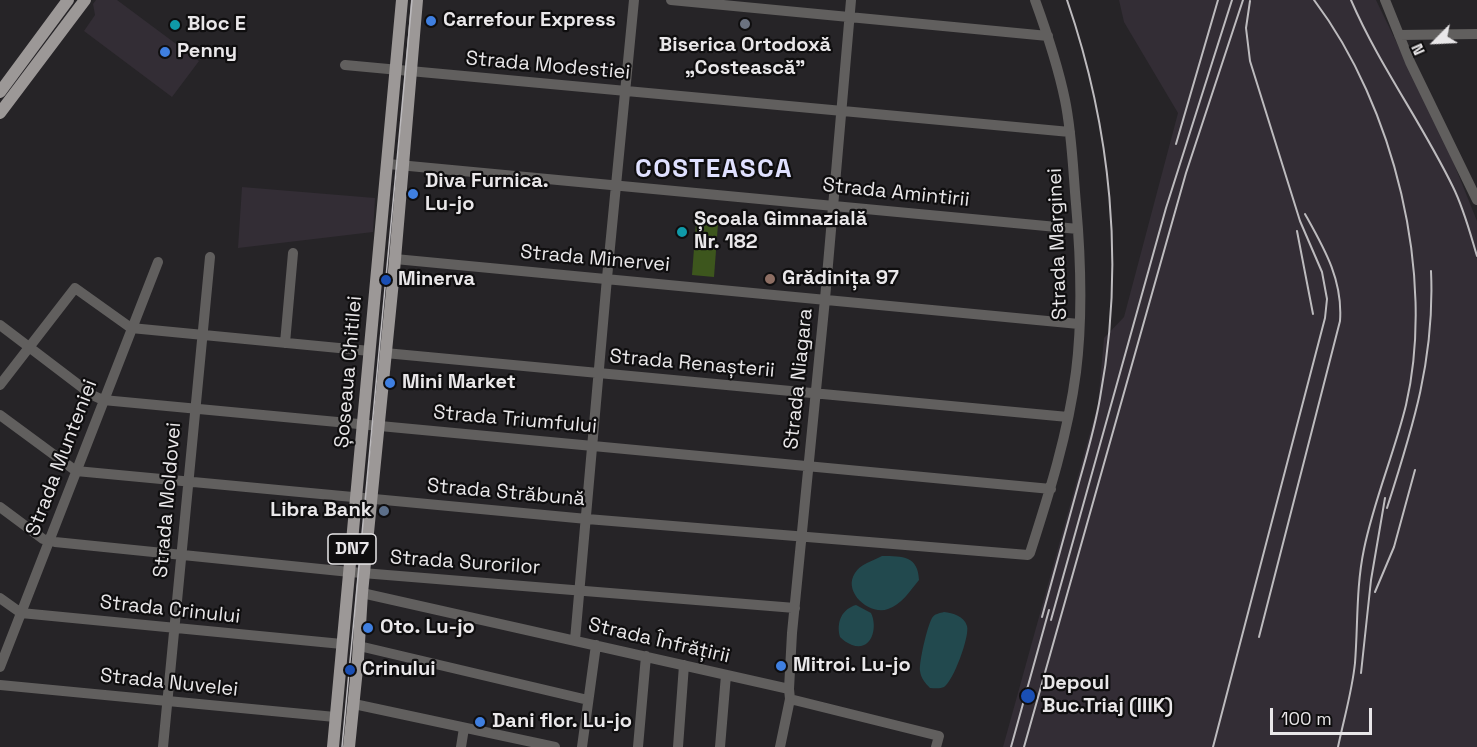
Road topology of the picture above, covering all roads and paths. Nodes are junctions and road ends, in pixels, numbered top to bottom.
1 (68, 0) edge
2 (85, 0) edge
3 (402, 0) edge
4 (417, 0) edge
5 (634, 0) edge
6 (671, 0) edge
7 (851, 0) edge
8 (1035, 0) edge
9 (1385, 0) edge
10 (849, 17) junction
11 (1477, 34) edge
12 (1399, 35) junction
13 (1048, 36) junction
14 (29, 64) junction
15 (345, 65) dead end
16 (396, 70) junction
17 (410, 71) junction
18 (0, 92) edge
19 (626, 92) junction
20 (842, 110) junction
21 (0, 113) edge
22 (1070, 132) junction
23 (388, 164) junction
24 (402, 166) junction
25 (616, 185) junction
26 (1477, 200) edge
27 (833, 205) junction
28 (1078, 229) junction
29 (293, 253) dead end
30 (210, 257) dead end
31 (395, 259) junction
32 (158, 262) dead end
33 (607, 278) junction
34 (825, 299) junction
35 (1080, 324) junction
36 (0, 325) edge
37 (131, 328) junction
38 (202, 335) junction
39 (285, 343) junction
40 (28, 347) junction
41 (370, 351) junction
42 (385, 353) junction
43 (598, 373) junction
44 (0, 385) edge
45 (816, 393) junction
46 (103, 400) junction
47 (195, 408) junction
48 (0, 415) edge
49 (1068, 417) junction
50 (364, 425) junction
51 (378, 426) junction
52 (593, 445) junction
53 (809, 466) junction
54 (76, 471) junction
55 (188, 482) junction
56 (1051, 489) junction
57 (364, 498) junction
58 (0, 507) edge
59 (586, 519) junction
60 (802, 537) junction
61 (49, 541) junction
62 (181, 554) junction
63 (1028, 555) joint
64 (350, 572) junction
65 (364, 573) junction
66 (580, 590) junction
67 (362, 593) junction
68 (0, 598) edge
69 (795, 608) junction
70 (21, 614) junction
71 (174, 628) junction
72 (575, 640) junction
73 (342, 645) junction
74 (596, 645) junction
75 (359, 646) junction
76 (646, 656) junction
77 (684, 665) junction
78 (0, 667) edge
79 (726, 675) junction
80 (0, 685) edge
81 (789, 694) junction
82 (588, 700) junction
83 (168, 701) junction
84 (354, 704) junction
85 (335, 717) junction
86 (464, 728) junction
87 (938, 742) edge
88 (517, 743) edge
89 (163, 747) edge
90 (333, 747) edge
91 (349, 747) edge
92 (461, 747) edge
93 (555, 747) edge
94 (582, 747) edge
95 (638, 747) edge
96 (678, 747) edge
97 (720, 747) edge
98 (780, 747) edge

1 - 14 main road
2 - 14 main road
3 - 16 main road, Șoseaua Chitilei / DN7
4 - 17 main road, Șoseaua Chitilei / DN7
5 - 19 street
6 - 10 street
7 - 10 street, Strada Niagara
8 - 13 street, Strada Marginei
9 - 12 street
10 - 13 street
10 - 20 street, Strada Niagara
11 - 12 street
12 - 26 street
13 - 22 street, Strada Marginei
14 - 18 main road
14 - 21 main road
15 - 16 street, Strada Modestiei
16 - 17 street, Strada Modestiei
16 - 23 main road, Șoseaua Chitilei / DN7
17 - 19 street, Strada Modestiei
17 - 24 main road, Șoseaua Chitilei / DN7
19 - 20 street, Strada Modestiei
19 - 25 street
20 - 22 street, Strada Modestiei
20 - 27 street, Strada Niagara
22 - 28 street, Strada Marginei
23 - 24 street, Strada Amintirii
23 - 41 main road, Șoseaua Chitilei / DN7
24 - 25 street, Strada Amintirii
24 - 31 main road, Șoseaua Chitilei / DN7
25 - 27 street, Strada Amintirii
25 - 33 street
27 - 28 street, Strada Amintirii
27 - 34 street, Strada Niagara
28 - 35 street, Strada Marginei
29 - 39 street
30 - 38 street, Strada Moldovei
31 - 33 street, Strada Minervei
31 - 42 main road, Șoseaua Chitilei / DN7
32 - 37 street, Strada Munteniei
33 - 34 street, Strada Minervei
33 - 43 street
34 - 35 street, Strada Minervei
34 - 45 street, Strada Niagara
35 - 49 street, Strada Marginei
36 - 40 street, Strada Triumfului
37 - 38 street
37 - 40 street
37 - 46 street, Strada Munteniei
38 - 39 street
38 - 47 street, Strada Moldovei
39 - 41 street
40 - 44 street
40 - 46 street, Strada Triumfului
41 - 50 main road, Șoseaua Chitilei / DN7
42 - 43 street, Strada Renașterii
42 - 51 main road, Șoseaua Chitilei / DN7
43 - 45 street, Strada Renașterii
43 - 52 street
45 - 49 street, Strada Renașterii
45 - 53 street, Strada Niagara
46 - 47 street, Strada Triumfului
46 - 54 street, Strada Munteniei
47 - 50 street, Strada Triumfului
47 - 55 street, Strada Moldovei
48 - 54 street
49 - 56 street, Strada Marginei
50 - 51 street, Strada Triumfului
50 - 57 main road, Șoseaua Chitilei / DN7
51 - 52 street, Strada Triumfului
51 - 57 main road, Șoseaua Chitilei / DN7
52 - 53 street, Strada Triumfului
52 - 59 street
53 - 56 street, Strada Triumfului
53 - 60 street, Strada Niagara
54 - 55 street, Strada Străbună
54 - 61 street, Strada Munteniei
55 - 57 street, Strada Străbună
55 - 62 street, Strada Moldovei
56 - 63 street, Strada Marginei
57 - 59 street, Strada Străbună
57 - 64 main road, Șoseaua Chitilei / DN7
57 - 65 main road, Șoseaua Chitilei / DN7
58 - 61 street, Strada Surorilor
59 - 60 street, Strada Străbună
59 - 66 street
60 - 63 street, Strada Străbună
60 - 69 street, Strada Niagara
61 - 62 street, Strada Surorilor
61 - 70 street, Strada Munteniei
62 - 64 street, Strada Surorilor
62 - 71 street, Strada Moldovei
64 - 65 street, Strada Surorilor
64 - 73 main road, Șoseaua Chitilei / DN7
65 - 66 street, Strada Surorilor
65 - 67 main road, Șoseaua Chitilei / DN7
66 - 69 street, Strada Surorilor
66 - 72 street
67 - 72 street, Strada Înfrățirii
67 - 75 main road, Șoseaua Chitilei / DN7
68 - 70 street
69 - 81 street, Strada Niagara
70 - 71 street, Strada Crinului
70 - 78 street, Strada Munteniei
71 - 73 street, Strada Crinului
71 - 83 street, Strada Moldovei
72 - 74 street, Strada Înfrățirii
73 - 85 main road, Șoseaua Chitilei / DN7
74 - 76 street, Strada Înfrățirii
74 - 82 street
75 - 82 street
75 - 84 main road, Șoseaua Chitilei / DN7
76 - 77 street, Strada Înfrățirii
76 - 95 street
77 - 79 street, Strada Înfrățirii
77 - 96 street
79 - 81 street, Strada Înfrățirii
79 - 97 street
80 - 83 street, Strada Nuvelei
81 - 87 street, Strada Înfrățirii
81 - 98 street, Strada Niagara
82 - 94 street
83 - 85 street, Strada Nuvelei
83 - 89 street, Strada Moldovei
84 - 86 street
84 - 91 main road, Șoseaua Chitilei / DN7
85 - 90 main road, Șoseaua Chitilei / DN7
86 - 88 street
86 - 92 street
88 - 93 street

